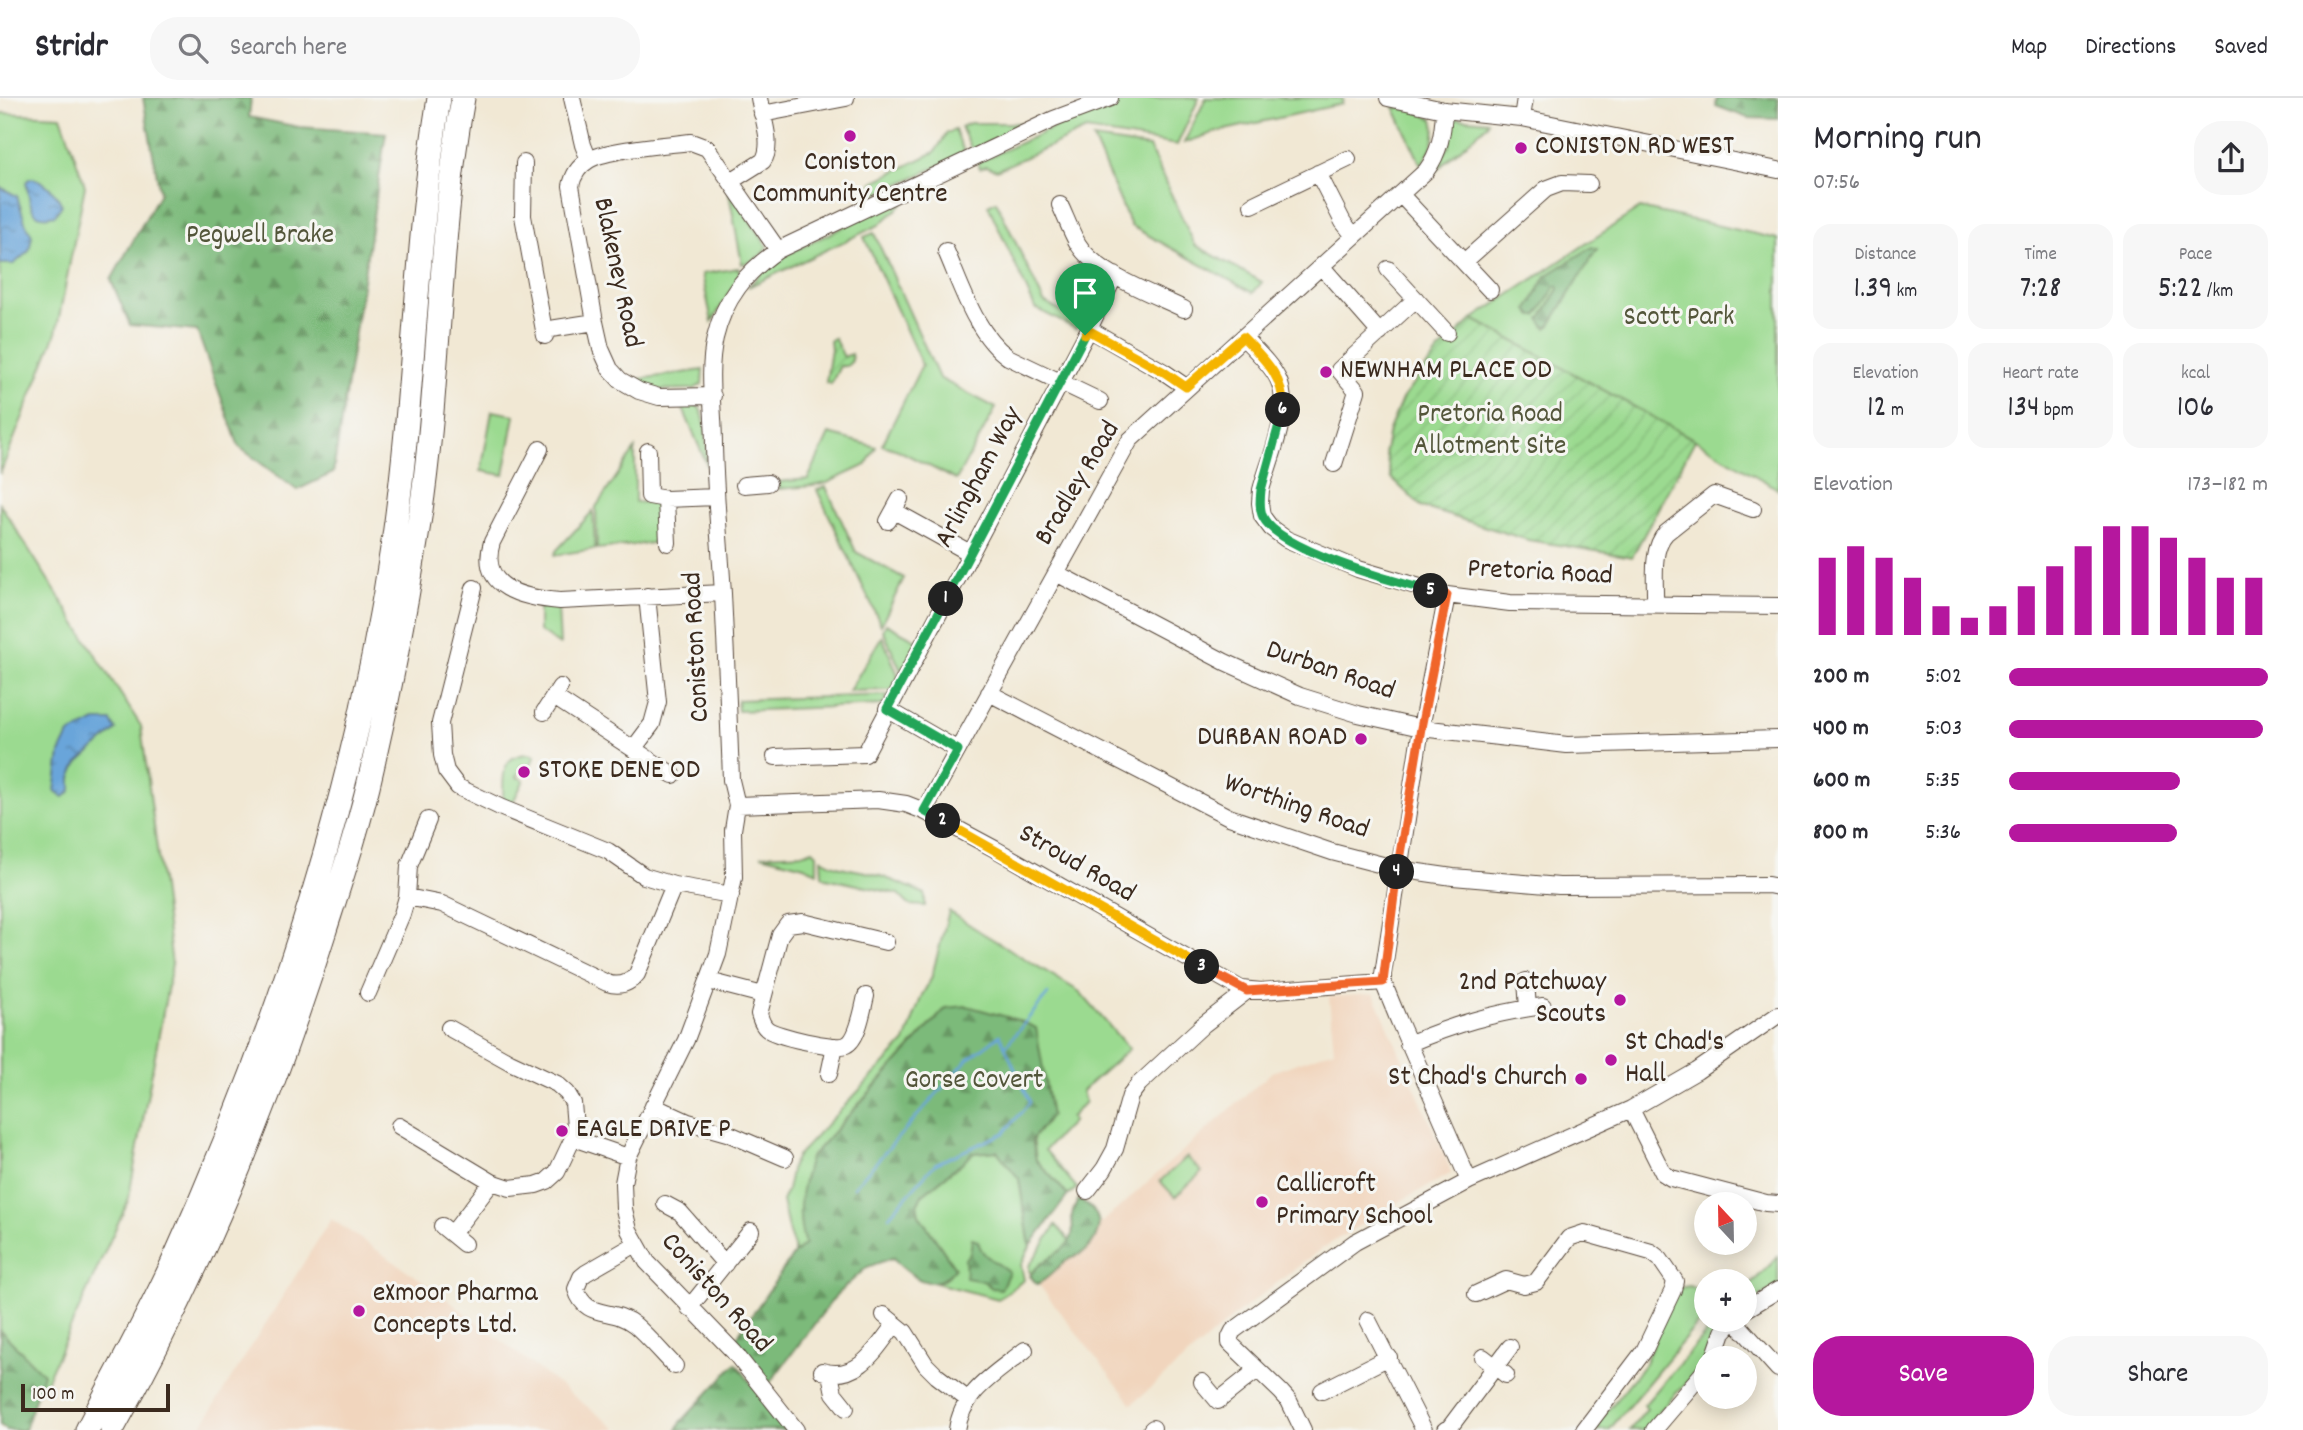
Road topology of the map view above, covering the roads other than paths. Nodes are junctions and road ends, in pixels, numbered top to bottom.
1 (439, 98) edge
2 (463, 98) edge
3 (572, 98) edge
4 (846, 98) edge
5 (1388, 98) edge
6 (1525, 98) edge
7 (1100, 99) edge
8 (760, 106) edge
9 (1444, 110) junction
10 (1522, 118) junction
11 (1348, 159) dead end
12 (589, 160) junction
13 (520, 169) dead end
14 (1778, 170) edge
15 (1318, 173) junction
16 (731, 181) junction
17 (1588, 184) dead end
18 (1401, 195) junction
19 (1060, 205) dead end
20 (1252, 205) dead end
21 (1354, 236) junction
22 (778, 250) junction
23 (946, 251) dead end
24 (1464, 262) junction
25 (1322, 267) junction
26 (1388, 269) dead end
27 (1115, 275) junction
28 (1490, 290) dead end
29 (1416, 299) junction
30 (1184, 310) dead end
31 (595, 322) junction
32 (1088, 330) junction
33 (1380, 332) junction
34 (1447, 333) dead end
35 (1243, 337) junction
36 (1060, 382) junction
37 (1186, 387) junction
38 (713, 396) junction
39 (1100, 401) dead end
40 (648, 451) dead end
41 (533, 454) dead end
42 (1334, 464) dead end
43 (768, 483) dead end
44 (744, 485) dead end
45 (716, 497) junction
46 (666, 499) junction
47 (1753, 509) dead end
48 (894, 510) dead end
49 (668, 543) dead end
50 (970, 553) junction
51 (1056, 573) junction
52 (723, 593) junction
53 (1447, 595) junction
54 (476, 596) dead end
55 (647, 596) junction
56 (1655, 606) junction
57 (1778, 606) edge
58 (989, 693) junction
59 (887, 709) junction
60 (544, 712) dead end
61 (1421, 728) junction
62 (1778, 740) edge
63 (634, 748) junction
64 (958, 750) junction
65 (775, 756) dead end
66 (669, 768) dead end
67 (737, 805) junction
68 (924, 811) junction
69 (428, 820) dead end
70 (1398, 869) junction
71 (674, 885) junction
72 (1778, 887) edge
73 (731, 895) junction
74 (407, 897) junction
75 (886, 944) dead end
76 (709, 981) junction
77 (1525, 981) dead end
78 (1383, 982) junction
79 (374, 988) dead end
80 (1247, 991) junction
81 (763, 995) junction
82 (866, 996) dead end
83 (1778, 1015) edge
84 (455, 1037) dead end
85 (1408, 1044) junction
86 (835, 1046) junction
87 (829, 1074) dead end
88 (653, 1105) junction
89 (1631, 1109) junction
90 (399, 1126) dead end
91 (573, 1138) junction
92 (628, 1157) junction
93 (785, 1158) dead end
94 (1469, 1181) junction
95 (492, 1182) junction
96 (1087, 1191) dead end
97 (675, 1203) dead end
98 (1778, 1204) edge
99 (751, 1231) dead end
100 (453, 1235) dead end
101 (636, 1244) junction
102 (725, 1264) junction
103 (1778, 1290) edge
104 (1476, 1294) dead end
105 (1757, 1303) edge
106 (689, 1308) junction
107 (1368, 1320) dead end
108 (1745, 1332) edge
109 (1510, 1347) dead end
110 (1024, 1348) dead end
111 (1389, 1357) junction
112 (666, 1364) dead end
113 (1778, 1369) edge
114 (1257, 1370) junction
115 (1202, 1382) dead end
116 (1694, 1383) edge
117 (1322, 1391) dead end
118 (967, 1399) junction
119 (846, 1408) dead end
120 (87, 1430) edge
121 (112, 1430) edge
122 (796, 1430) edge
123 (957, 1430) edge
124 (1303, 1430) edge
125 (1424, 1430) edge
126 (1445, 1430) edge
127 (1584, 1430) edge
128 (1654, 1430) edge

1 - 120 highway
2 - 121 highway
3 - 12 street
4 - 8 street
5 - 9 street
6 - 10 street
7 - 22 street, Coniston Road
8 - 16 street
9 - 10 street
9 - 18 street, Bradley Road
10 - 14 street
11 - 15 street
12 - 16 street, Blakeney Road
12 - 31 street, Blakeney Road
13 - 31 street
15 - 20 street
15 - 21 street
16 - 22 street, Blakeney Road
17 - 24 street
18 - 21 street, Bradley Road
18 - 24 street
19 - 27 street
21 - 25 street, Bradley Road
22 - 38 street, Coniston Road
23 - 36 street
24 - 28 street
25 - 33 street
25 - 35 street, Bradley Road
26 - 29 street
27 - 30 street
27 - 32 street, Arlingham Way
29 - 33 street
29 - 34 street
31 - 38 street, Blakeney Road
32 - 36 street, Arlingham Way
32 - 37 street
33 - 42 street
35 - 37 street, Bradley Road
35 - 53 street, Pretoria Road
36 - 39 street
36 - 50 street, Arlingham Way
37 - 51 street, Bradley Road
38 - 45 street, Coniston Road
40 - 46 street
41 - 55 street
43 - 44 street
45 - 46 street
45 - 52 street, Coniston Road
46 - 49 street
47 - 56 street
48 - 50 street
50 - 59 street, Arlingham Way
51 - 58 street, Bradley Road
51 - 61 street, Durban Road
52 - 55 street
52 - 67 street, Coniston Road
53 - 56 street, Pretoria Road
53 - 61 street
54 - 71 street
55 - 63 street
56 - 57 street, Pretoria Road
58 - 64 street, Bradley Road
58 - 70 street, Worthing Road
59 - 64 street
59 - 65 street, Arlingham Way
60 - 63 street
61 - 62 street, Durban Road
61 - 70 street
63 - 66 street
64 - 68 street, Bradley Road
67 - 68 street, Stroud Road
67 - 73 street, Coniston Road
68 - 80 street, Stroud Road
69 - 74 street
70 - 72 street, Worthing Road
70 - 78 street
71 - 73 street
71 - 74 street
73 - 76 street, Coniston Road
74 - 79 street
75 - 81 street
76 - 81 street
76 - 88 street, Coniston Road
77 - 85 street
78 - 80 street
78 - 85 street
80 - 96 street
81 - 86 street
82 - 86 street
83 - 89 street
84 - 91 street
85 - 94 street
86 - 87 street
88 - 92 street, Coniston Road
88 - 93 street
89 - 94 street
89 - 98 street
90 - 95 street
91 - 92 street
91 - 95 street
92 - 101 street, Coniston Road
94 - 114 street
95 - 100 street
97 - 102 street
99 - 102 street
101 - 106 street, Coniston Road
101 - 112 street
102 - 106 street
103 - 105 street
104 - 127 street
106 - 122 street, Coniston Road
107 - 111 street
108 - 113 street
109 - 126 street
110 - 118 street
111 - 117 street
111 - 125 street
114 - 115 street
114 - 124 street
116 - 128 street
118 - 119 street
118 - 123 street

